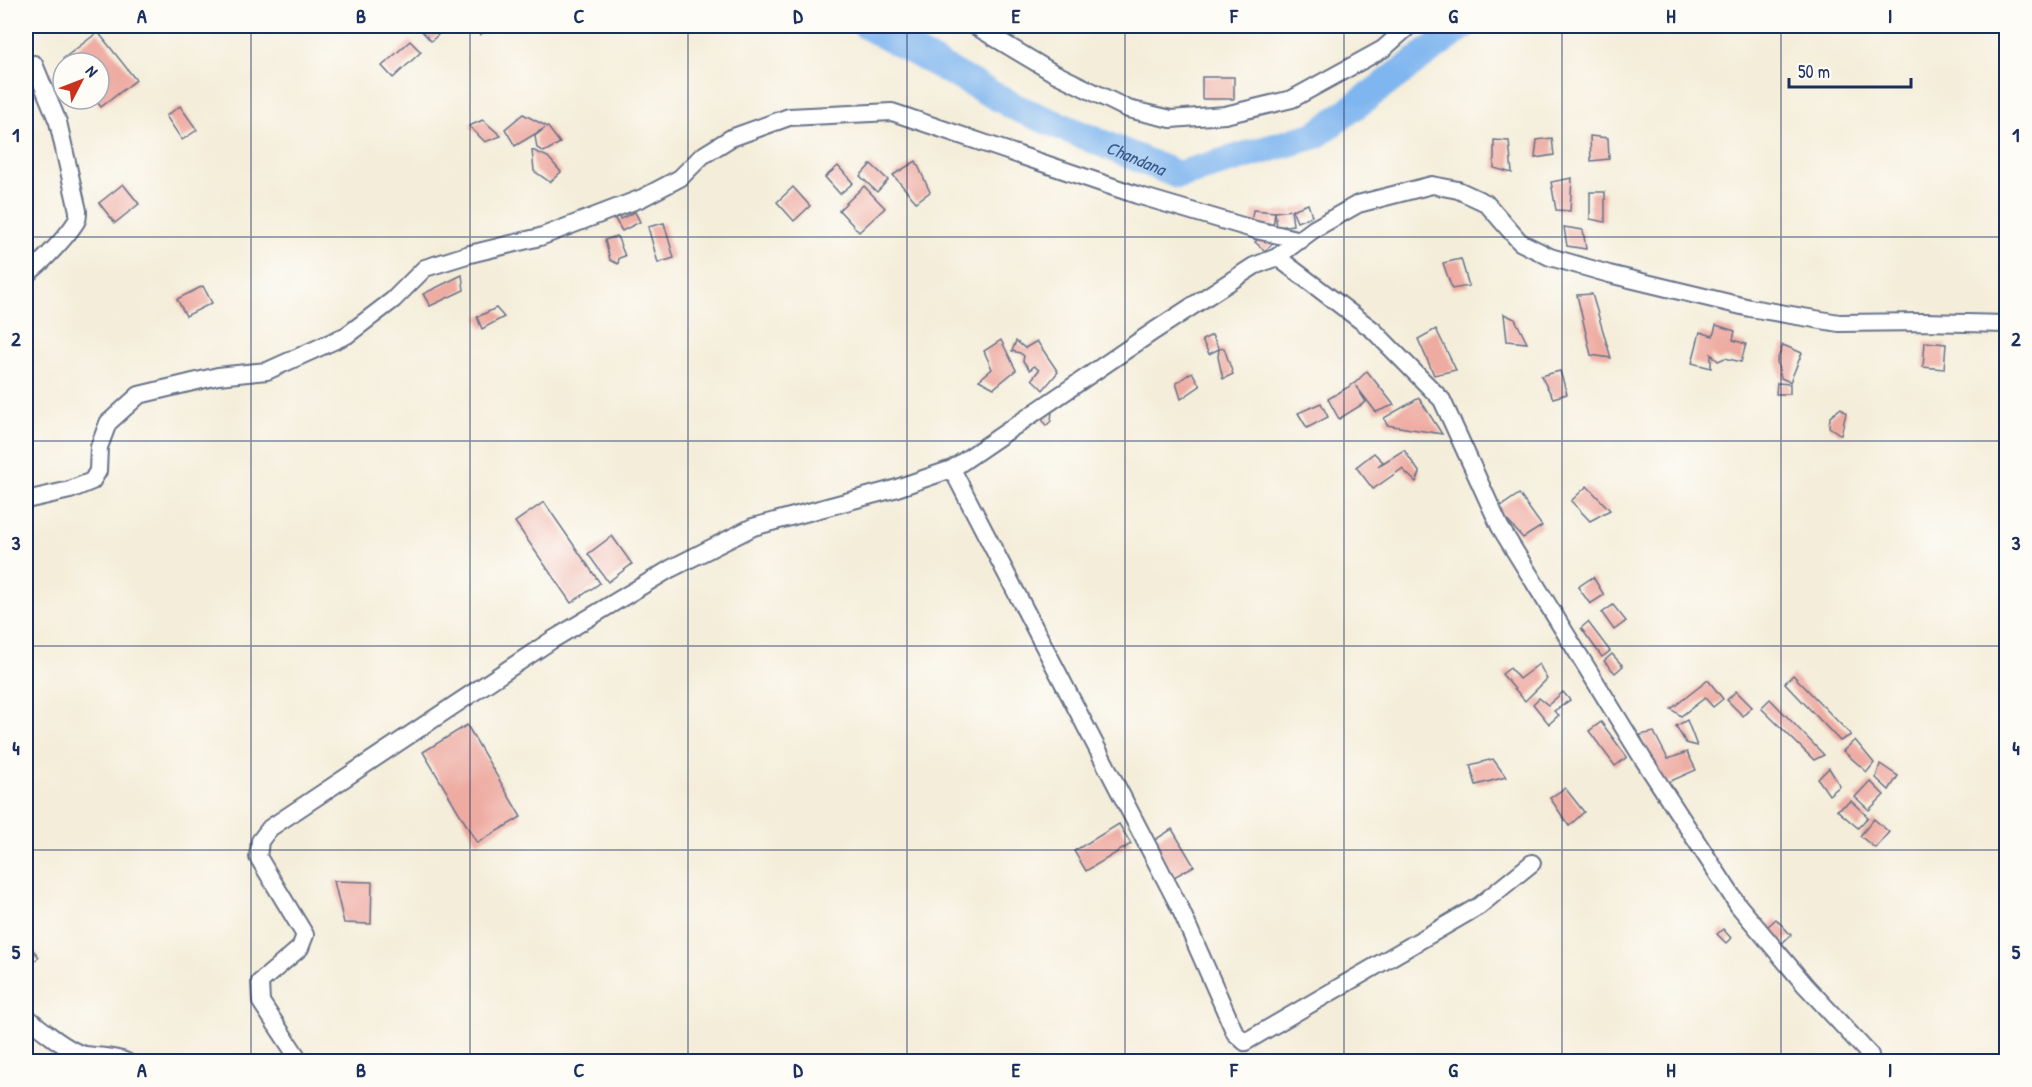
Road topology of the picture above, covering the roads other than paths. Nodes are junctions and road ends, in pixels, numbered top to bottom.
1 (975, 26) edge
2 (1409, 26) edge
3 (34, 64) dead end
4 (1301, 240) junction
5 (1277, 258) junction
6 (26, 274) edge
7 (2007, 324) edge
8 (952, 469) junction
9 (26, 500) edge
10 (1532, 863) dead end
11 (26, 1016) edge
12 (77, 1058) edge
13 (1871, 1059) edge
14 (127, 1062) edge
15 (295, 1062) edge

1 - 2 street
3 - 6 street
4 - 5 street
4 - 7 street
4 - 9 street
5 - 8 street
5 - 13 street
8 - 10 street
8 - 15 street
11 - 12 street
12 - 14 street

